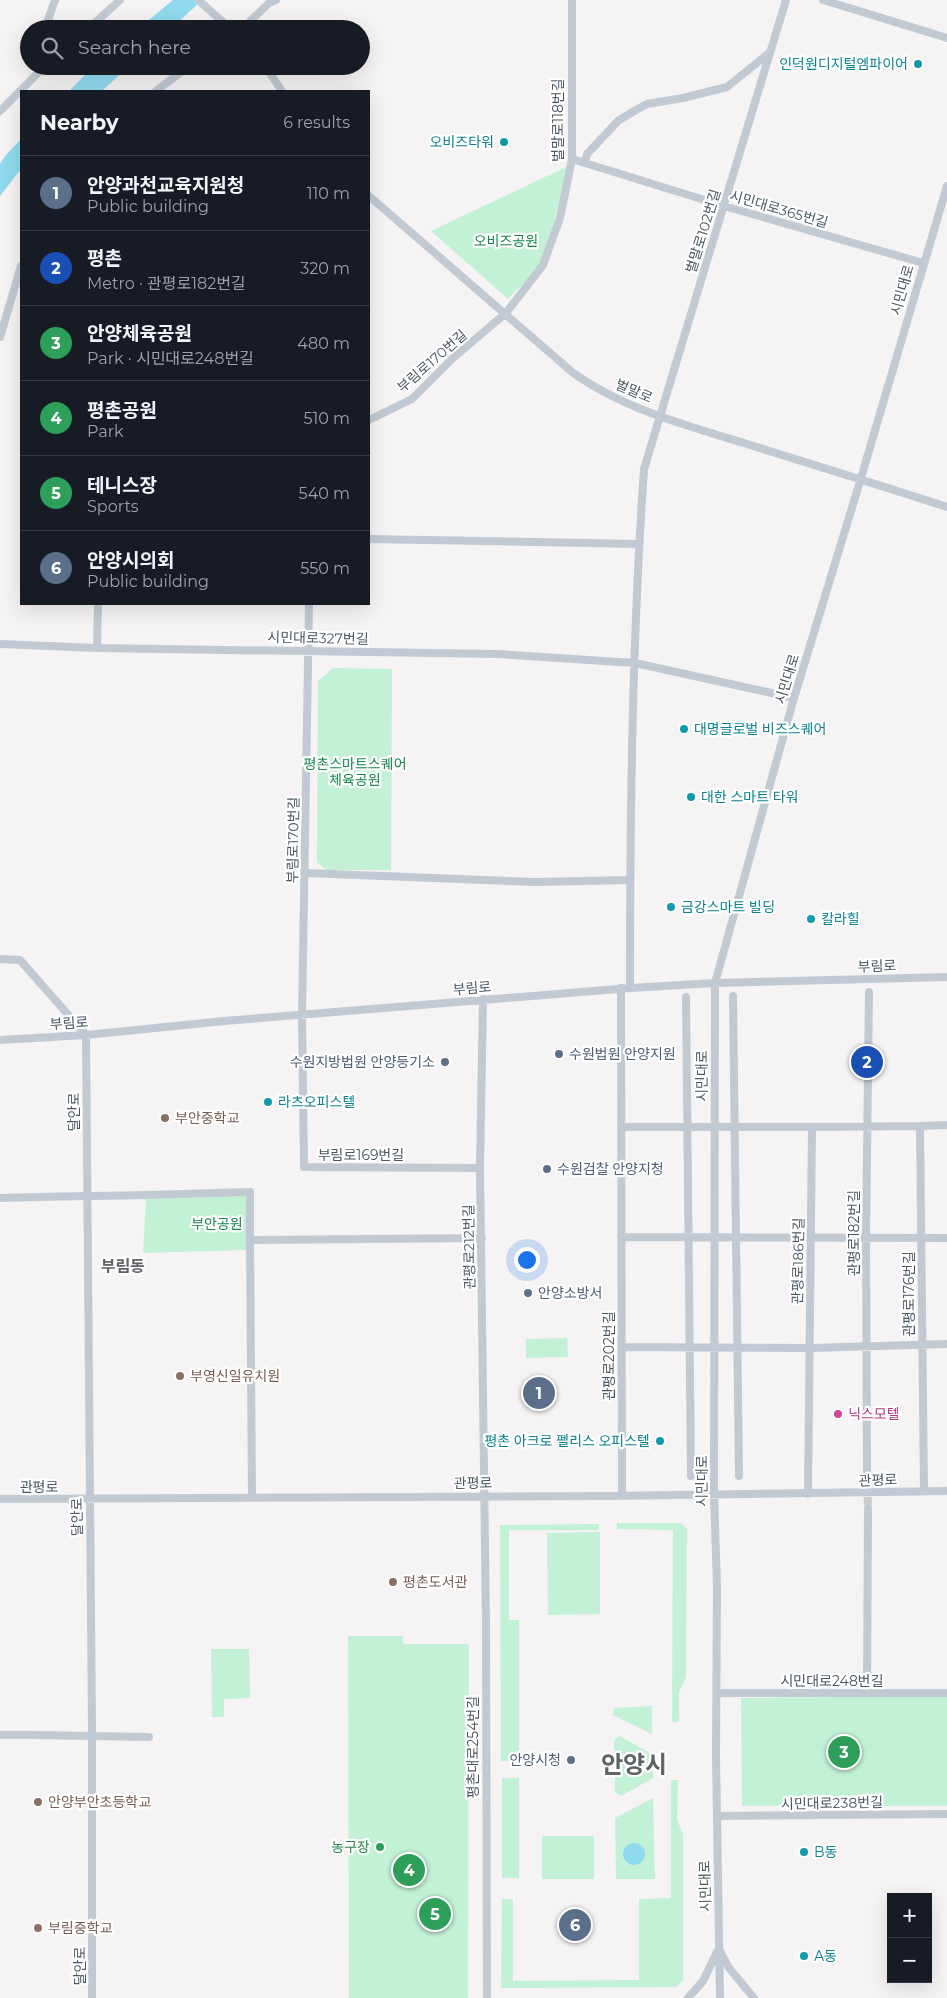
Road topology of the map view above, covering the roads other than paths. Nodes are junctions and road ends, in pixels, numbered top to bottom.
1 (55, 0) edge
2 (120, 0) edge
3 (198, 0) edge
4 (276, 0) edge
5 (572, 0) edge
6 (786, 0) edge
7 (823, 0) edge
8 (49, 20) edge
9 (98, 20) edge
10 (223, 20) edge
11 (252, 20) edge
12 (947, 38) edge
13 (769, 53) junction
14 (33, 75) edge
15 (177, 75) edge
16 (271, 75) edge
17 (157, 90) edge
18 (281, 90) edge
19 (0, 111) edge
20 (572, 160) junction
21 (585, 163) junction
22 (947, 186) edge
23 (370, 197) edge
24 (724, 206) junction
25 (923, 263) junction
26 (20, 269) edge
27 (506, 313) junction
28 (0, 337) edge
29 (660, 415) junction
30 (370, 420) edge
31 (861, 478) junction
32 (947, 507) edge
33 (370, 539) edge
34 (639, 544) junction
35 (98, 605) edge
36 (309, 605) edge
37 (0, 644) edge
38 (97, 648) junction
39 (308, 650) junction
40 (635, 663) junction
41 (794, 698) junction
42 (306, 873) junction
43 (630, 880) junction
44 (0, 959) edge
45 (947, 977) edge
46 (715, 983) junction
47 (625, 988) junction
48 (869, 992) dead end
49 (733, 996) dead end
50 (686, 997) dead end
51 (482, 999) junction
52 (302, 1016) junction
53 (86, 1035) junction
54 (0, 1040) edge
55 (947, 1125) edge
56 (688, 1126) junction
57 (714, 1126) junction
58 (920, 1126) junction
59 (621, 1127) junction
60 (734, 1127) junction
61 (812, 1127) junction
62 (866, 1127) junction
63 (480, 1168) junction
64 (0, 1198) edge
65 (811, 1237) junction
66 (866, 1237) junction
67 (921, 1237) junction
68 (482, 1238) junction
69 (622, 1238) junction
70 (689, 1238) junction
71 (714, 1238) junction
72 (736, 1238) junction
73 (947, 1238) edge
74 (250, 1240) junction
75 (921, 1344) junction
76 (947, 1344) edge
77 (622, 1347) junction
78 (690, 1347) junction
79 (715, 1347) junction
80 (867, 1347) junction
81 (737, 1348) junction
82 (810, 1348) junction
83 (867, 1473) tunnel mouth
84 (690, 1476) dead end
85 (739, 1476) dead end
86 (924, 1490) junction
87 (947, 1491) edge
88 (714, 1494) junction
89 (808, 1494) junction
90 (484, 1495) junction
91 (622, 1496) junction
92 (252, 1497) junction
93 (89, 1499) junction
94 (0, 1500) edge
95 (868, 1508) tunnel mouth
96 (867, 1693) junction
97 (947, 1693) edge
98 (718, 1694) junction
99 (0, 1735) edge
100 (149, 1737) dead end
101 (947, 1814) edge
102 (717, 1816) junction
103 (719, 1948) junction
104 (92, 1998) edge
105 (487, 1998) edge
106 (688, 1998) edge
107 (720, 1998) edge
108 (754, 1998) edge

1 - 8 street
2 - 9 street
3 - 10 street
4 - 11 street
5 - 20 street, 벌말로118번길
6 - 13 street, 벌말로102번길
7 - 12 street
13 - 21 street
13 - 24 street, 벌말로102번길
14 - 19 street
15 - 17 street
16 - 18 street
20 - 21 street, 시민대로365번길
20 - 27 street, 벌말로118번길
21 - 24 street, 시민대로365번길
22 - 25 street, 시민대로
23 - 27 street, 벌말로
24 - 25 street, 시민대로365번길
24 - 29 street, 벌말로102번길
25 - 31 street, 시민대로
26 - 28 street
27 - 29 street, 벌말로
27 - 30 street, 부림로170번길
29 - 31 street, 벌말로
29 - 34 street, 벌말로102번길
31 - 32 street, 벌말로
31 - 41 street, 시민대로
33 - 34 street
34 - 40 street
35 - 38 street
36 - 39 street, 부림로170번길
37 - 38 street, 시민대로327번길
38 - 39 street, 시민대로327번길
39 - 40 street, 시민대로327번길
39 - 42 street, 부림로170번길
40 - 41 street, 시민대로327번길
40 - 43 street
41 - 46 street, 시민대로
42 - 43 street
42 - 52 street, 부림로170번길
43 - 47 street, 관평로202번길
44 - 53 street
45 - 46 street, 부림로
46 - 47 street, 부림로
46 - 57 street, 시민대로
47 - 51 street, 부림로
47 - 59 street, 관평로202번길
48 - 62 street, 관평로182번길
49 - 60 street
50 - 56 street
51 - 52 street, 부림로
51 - 63 street, 관평로212번길
52 - 53 street, 부림로
52 - 63 street, 부림로169번길
53 - 54 street, 부림로
53 - 93 street, 달안로
55 - 58 street
56 - 57 street
56 - 59 street
56 - 70 street
57 - 60 street
57 - 71 street, 시민대로
58 - 62 street
58 - 67 street, 관평로176번길
59 - 69 street, 관평로202번길
60 - 61 street
60 - 72 street
61 - 62 street
61 - 65 street, 관평로186번길
62 - 66 street, 관평로182번길
63 - 68 street, 관평로212번길
64 - 74 street, bridge
65 - 66 street
65 - 72 street
65 - 82 street, 관평로186번길
66 - 67 street
66 - 80 street, 관평로182번길
67 - 73 street
67 - 75 street, 관평로176번길
68 - 74 street
68 - 90 street, 관평로212번길
69 - 70 street
69 - 77 street, 관평로202번길
70 - 71 street
70 - 78 street
71 - 72 street
71 - 79 street, 시민대로
72 - 81 street
74 - 92 street
75 - 76 street
75 - 80 street
75 - 86 street, 관평로176번길
77 - 78 street
77 - 91 street, 관평로202번길
78 - 79 street
78 - 84 street
79 - 81 street
79 - 88 street, 시민대로
80 - 82 street
80 - 83 street, 관평로182번길
81 - 82 street
81 - 85 street
82 - 89 street, 관평로186번길
86 - 87 street, 관평로
86 - 89 street, 관평로
88 - 89 street, 관평로
88 - 91 street, 관평로
88 - 98 street, 시민대로
90 - 91 street, 관평로
90 - 92 street, 관평로
90 - 105 street, 평촌대로254번길
92 - 93 street, 관평로
93 - 94 street, 관평로
93 - 104 street, 달안로
95 - 96 street
96 - 97 street, 시민대로248번길
96 - 98 street, 시민대로248번길
98 - 102 street, 시민대로
99 - 100 street, bridge
101 - 102 street, 시민대로238번길
102 - 103 street, 시민대로
103 - 106 street
103 - 107 street, 시민대로
103 - 108 street

